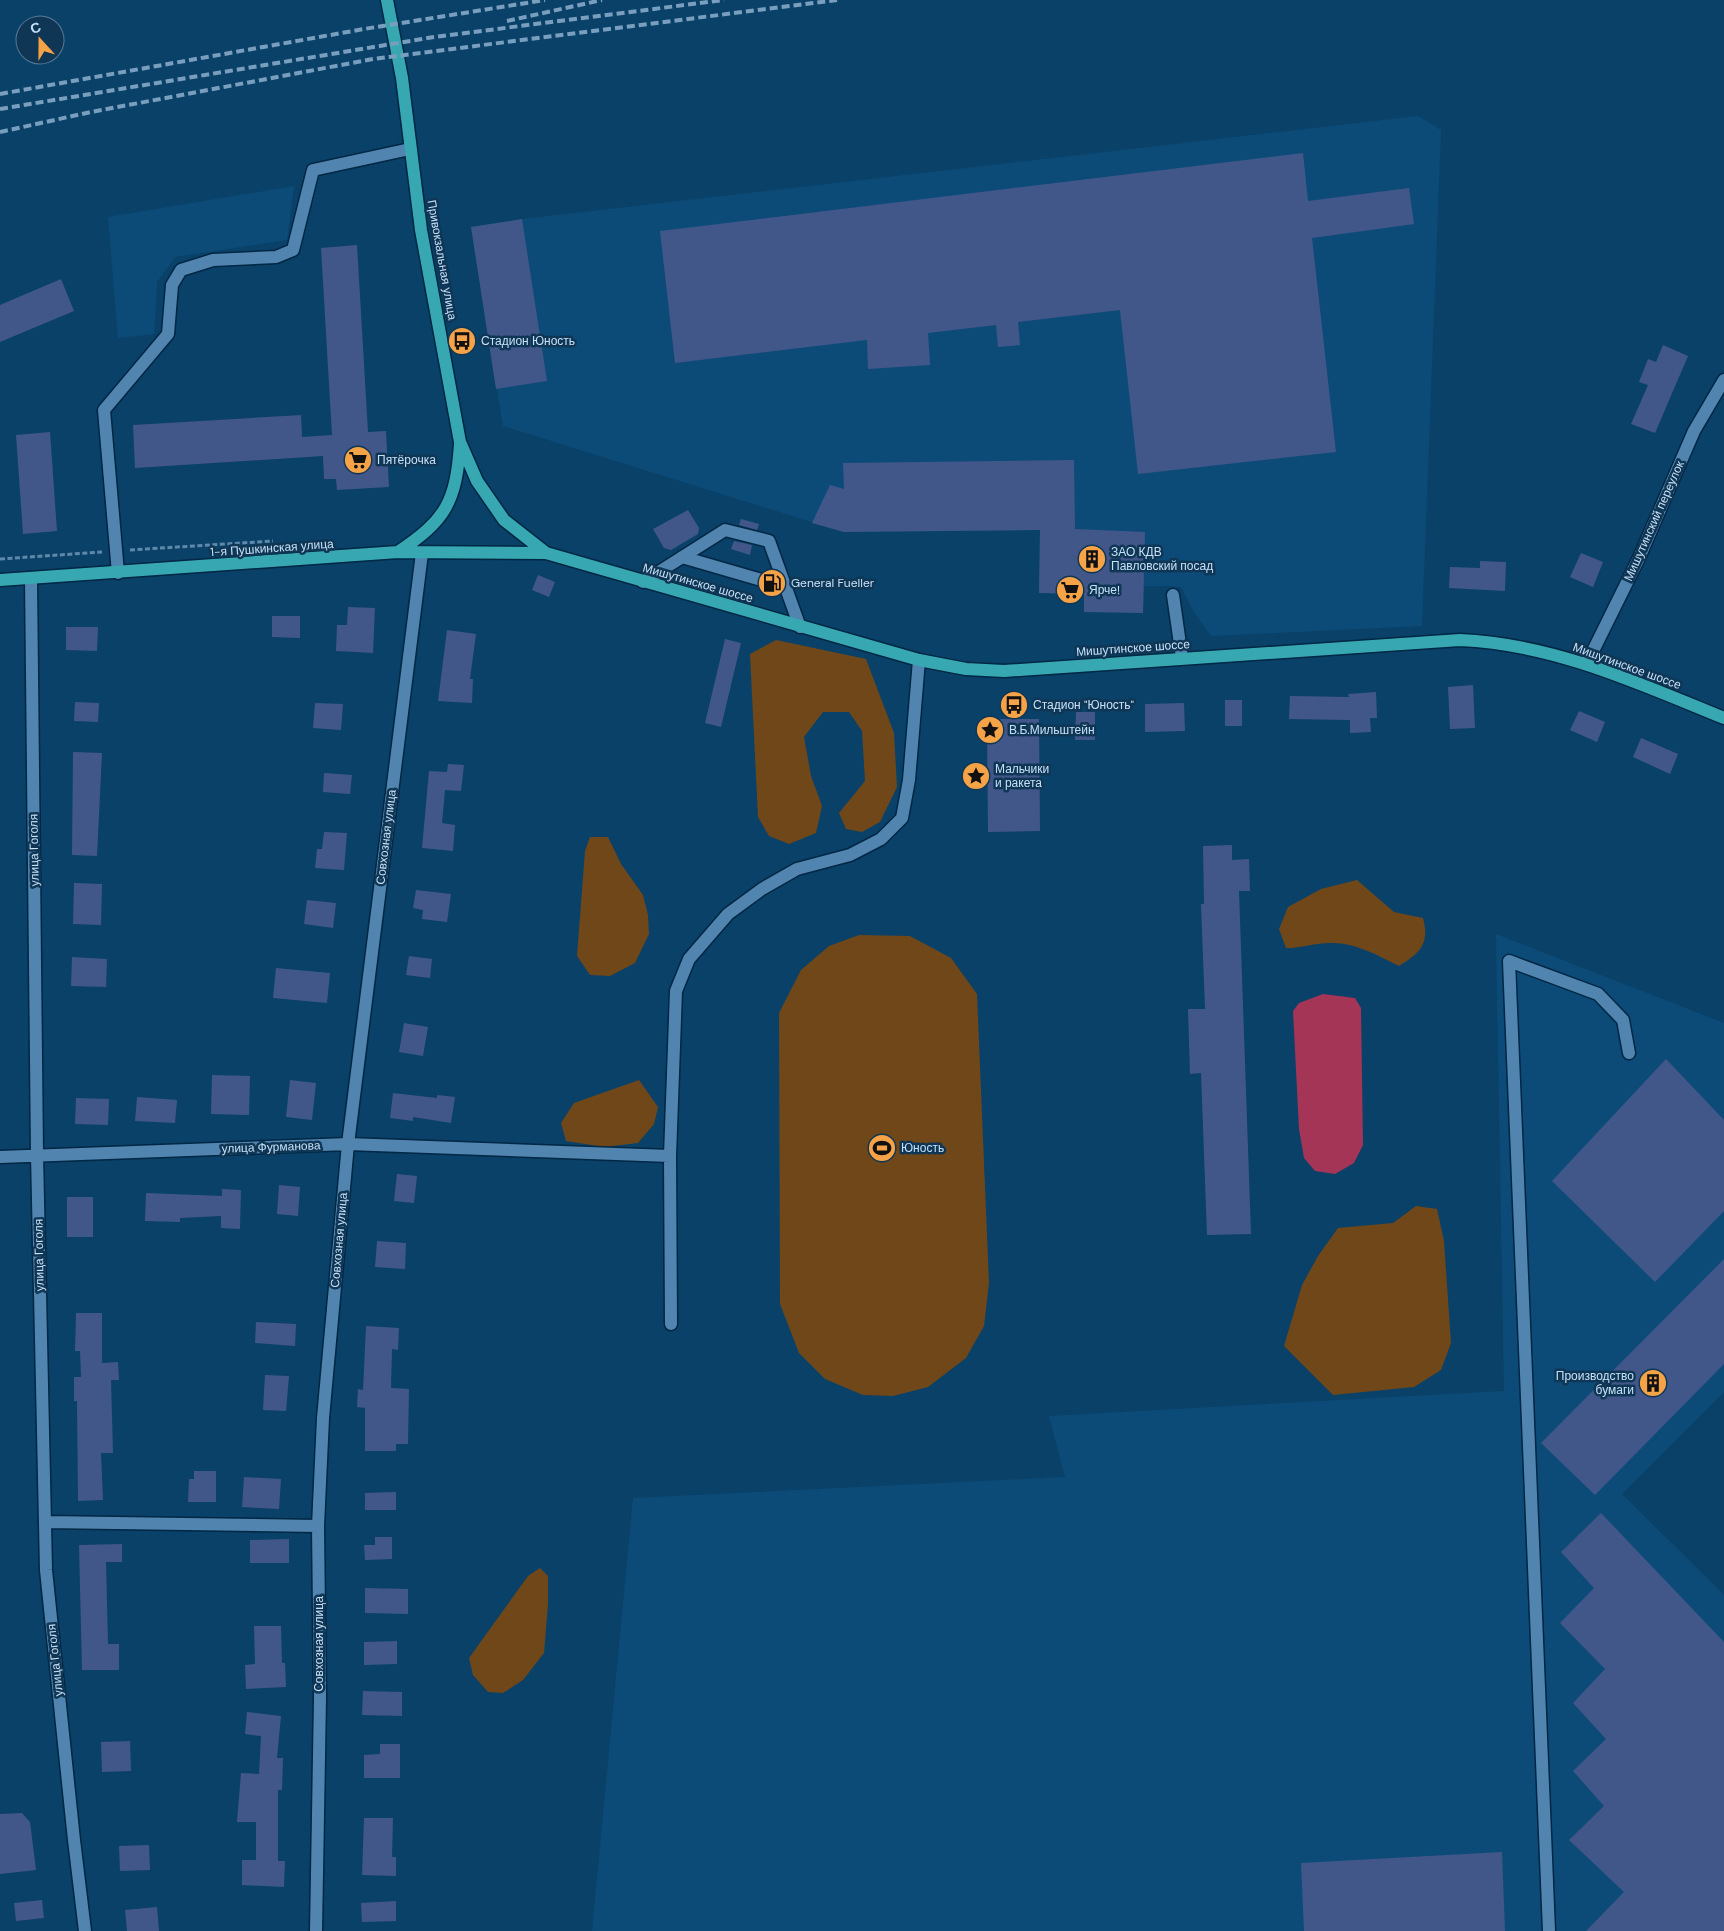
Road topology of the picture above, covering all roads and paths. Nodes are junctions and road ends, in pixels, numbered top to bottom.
1 (387, 0) edge
2 (410, 149) junction
3 (1724, 380) edge
4 (460, 442) junction
5 (273, 542) dead end
6 (116, 551) junction
7 (398, 552) junction
8 (422, 552) junction
9 (546, 553) junction
10 (682, 557) junction
11 (0, 558) edge
12 (118, 573) junction
13 (31, 578) junction
14 (0, 580) edge
15 (643, 582) junction
16 (786, 587) junction
17 (1173, 595) dead end
18 (800, 627) junction
19 (1182, 658) junction
20 (919, 660) junction
21 (1587, 663) junction
22 (1724, 718) edge
23 (1629, 1053) dead end
24 (348, 1144) junction
25 (37, 1154) junction
26 (670, 1156) junction
27 (0, 1157) edge
28 (671, 1324) dead end
29 (45, 1522) junction
30 (318, 1526) junction
31 (85, 1931) edge
32 (316, 1931) edge
33 (1549, 1931) edge

1 - 2 main road, Привокзальная улица
2 - 4 main road, Привокзальная улица
2 - 6 street
3 - 21 street, Мишутинский переулок
4 - 7 main road
4 - 9 main road, Привокзальная улица
5 - 6 path
6 - 11 path
6 - 12 street
7 - 8 main road, 1-я Пушкинская улица
7 - 12 main road, 1-я Пушкинская улица
8 - 9 main road, 1-я Пушкинская улица
8 - 24 street, Совхозная улица
9 - 15 main road, Мишутинское шоссе
10 - 15 street
10 - 16 street
10 - 16 street
12 - 13 main road, 1-я Пушкинская улица
13 - 14 main road, 1-я Пушкинская улица
13 - 25 street, улица Гоголя
15 - 18 main road, Мишутинское шоссе
16 - 18 street
17 - 19 street
18 - 20 main road, Мишутинское шоссе
19 - 20 main road, Мишутинское шоссе
19 - 21 main road, Мишутинское шоссе
20 - 26 street
21 - 22 main road, Мишутинское шоссе
23 - 33 street
24 - 25 street, улица Фурманова
24 - 26 street, улица Фурманова
24 - 30 street, Совхозная улица
25 - 27 street, улица Фурманова
25 - 29 street, улица Гоголя
26 - 28 street
29 - 30 street
29 - 31 street, улица Гоголя
30 - 32 street, Совхозная улица

